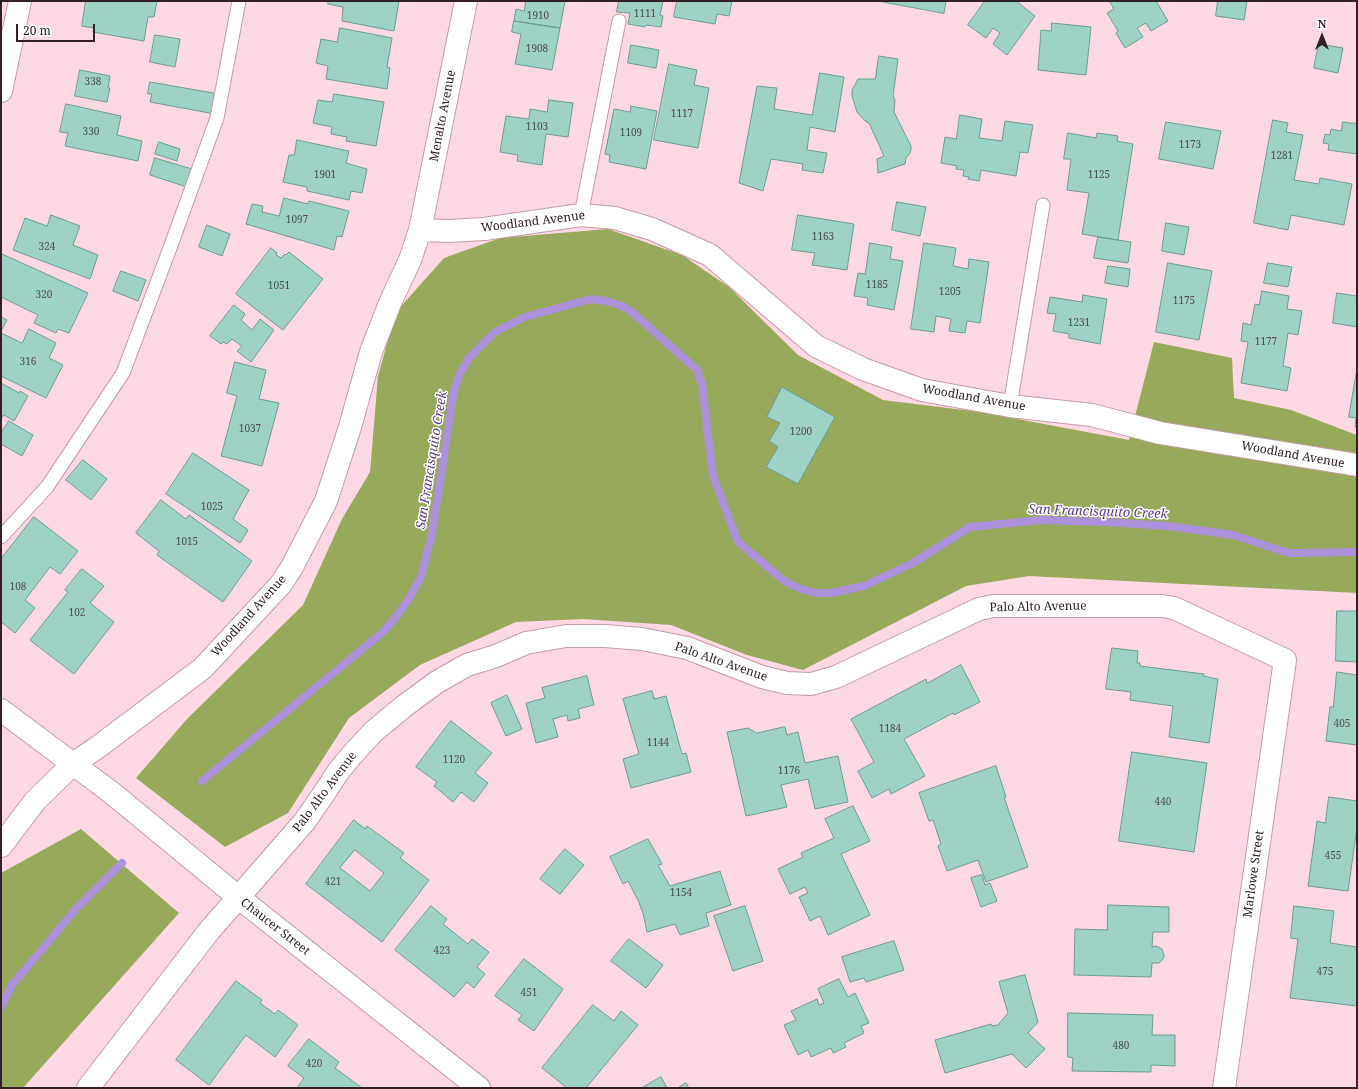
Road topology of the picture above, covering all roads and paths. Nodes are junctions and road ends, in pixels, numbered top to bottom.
1 (20, 1) edge
2 (239, 1) edge
3 (466, 1) edge
4 (620, 21) dead end
5 (1, 91) edge
6 (1043, 205) dead end
7 (581, 215) junction
8 (420, 230) junction
9 (1010, 406) junction
10 (1357, 465) edge
11 (1, 537) edge
12 (1285, 660) joint
13 (1, 710) edge
14 (73, 764) junction
15 (1, 846) edge
16 (238, 897) junction
17 (88, 1088) edge
18 (478, 1088) edge
19 (1224, 1088) edge

1 - 5 street
2 - 11 lane
3 - 8 street, Menalto Avenue
4 - 7 lane
6 - 9 lane
7 - 8 street, Woodland Avenue
7 - 9 street, Woodland Avenue
8 - 14 street, Woodland Avenue
9 - 10 street, Woodland Avenue
12 - 16 street, Palo Alto Avenue
12 - 19 street, Marlowe Street
13 - 14 street, Chaucer Street
14 - 15 street, Woodland Avenue
14 - 16 street, Chaucer Street
16 - 17 street, Palo Alto Avenue
16 - 18 street, Chaucer Street

